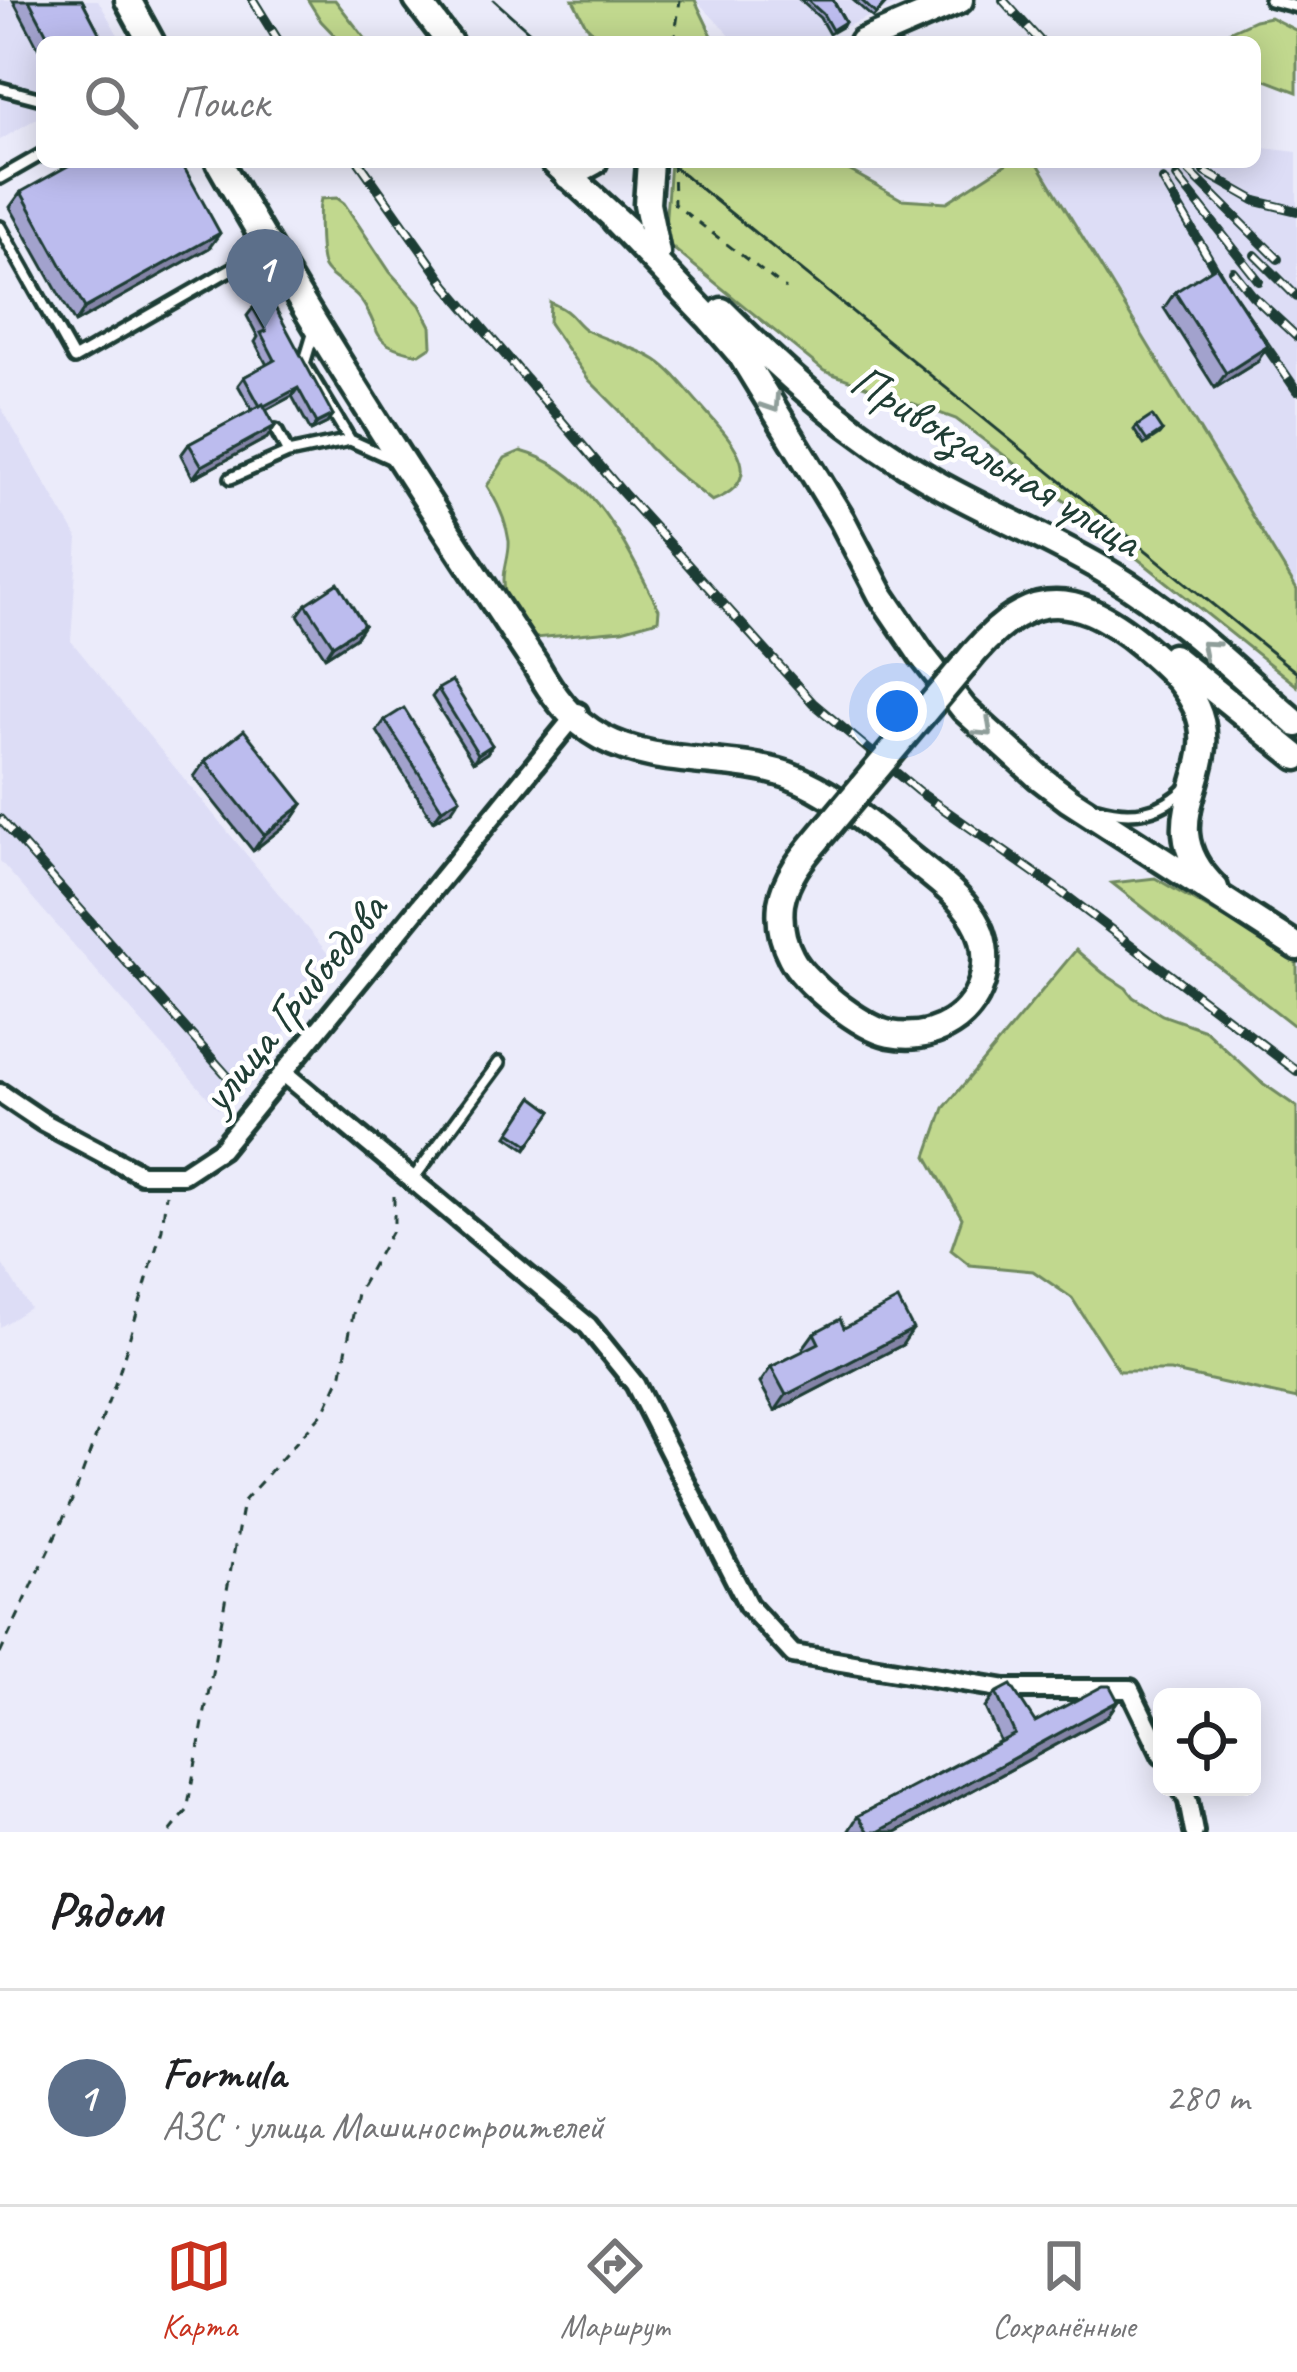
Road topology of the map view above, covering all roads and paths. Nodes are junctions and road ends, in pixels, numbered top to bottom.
1 (128, 0) edge
2 (417, 0) edge
3 (680, 0) edge
4 (961, 0) edge
5 (1270, 0) edge
6 (1297, 8) edge
7 (148, 36) edge
8 (444, 36) edge
9 (675, 36) edge
10 (880, 36) edge
11 (0, 88) edge
12 (36, 97) edge
13 (36, 157) edge
14 (222, 168) edge
15 (650, 168) edge
16 (674, 168) edge
17 (561, 169) edge
18 (0, 178) edge
19 (615, 220) junction
20 (0, 227) edge
21 (268, 248) junction
22 (657, 253) junction
23 (786, 289) dead end
24 (315, 326) junction
25 (276, 430) edge
26 (350, 440) junction
27 (288, 453) junction
28 (402, 464) junction
29 (231, 478) dead end
30 (960, 662) junction
31 (577, 713) junction
32 (1297, 724) edge
33 (1297, 757) edge
34 (1196, 777) junction
35 (1069, 800) junction
36 (1250, 917) junction
37 (1297, 947) edge
38 (500, 1063) dead end
39 (285, 1074) junction
40 (0, 1093) edge
41 (386, 1156) junction
42 (166, 1174) junction
43 (413, 1178) junction
44 (0, 1654) edge
45 (1153, 1736) edge
46 (1185, 1796) edge
47 (170, 1832) edge
48 (1194, 1832) edge

1 - 7 main road
2 - 8 main road
3 - 9 path
4 - 10 main road
5 - 6 lane
11 - 12 lane
13 - 18 lane
14 - 21 main road
15 - 22 main road
16 - 23 path
17 - 19 main road, Привокзальная улица
19 - 22 main road, Привокзальная улица
19 -> 35 main road
20 - 21 lane
21 - 24 main road
32 -> 22 main road, Привокзальная улица
24 - 26 lane
24 - 28 main road
25 - 27 lane
26 - 27 lane
26 - 28 lane
27 - 29 lane
28 - 31 main road
30 - 31 main road
30 - 33 main road
30 - 34 main road
31 - 39 street, улица Грибоедова
34 - 35 lane
34 - 36 main road
35 - 36 main road
36 - 37 main road
38 - 43 lane
39 - 41 street
39 - 42 street, улица Грибоедова
40 - 42 street
41 - 43 street
41 - 47 path
42 - 44 path
43 - 45 street
46 - 48 street

